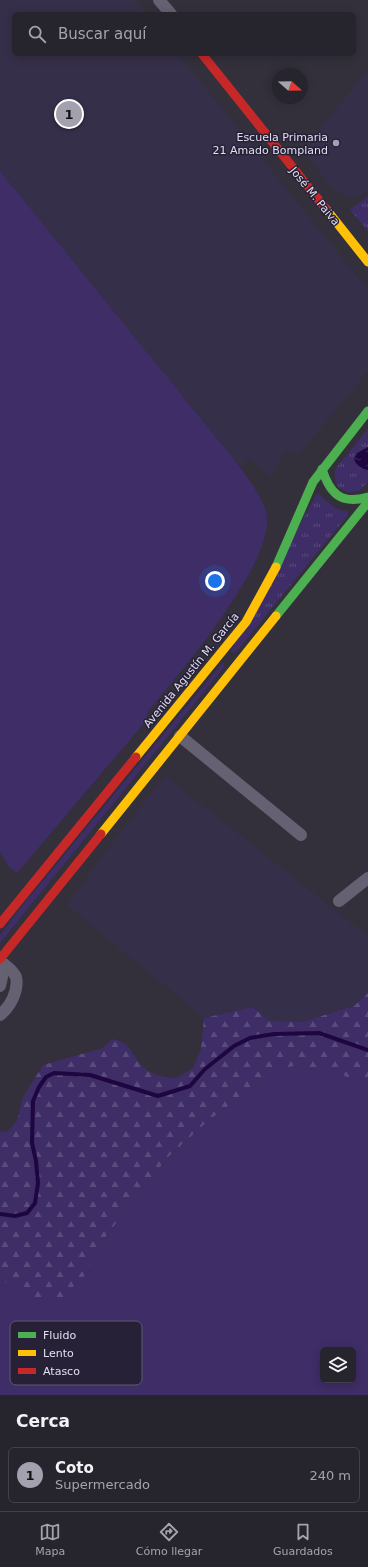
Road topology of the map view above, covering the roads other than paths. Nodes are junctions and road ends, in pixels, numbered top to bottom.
1 (159, 0) edge
2 (168, 12) edge
3 (204, 56) edge
4 (368, 262) edge
5 (368, 411) edge
6 (322, 469) junction
7 (368, 497) edge
8 (368, 502) edge
9 (180, 736) junction
10 (301, 835) dead end
11 (368, 878) edge
12 (340, 901) dead end
13 (0, 924) edge
14 (0, 960) edge
15 (0, 965) edge
16 (0, 986) edge
17 (0, 1015) edge

1 - 2 street
3 - 4 main road, José M. Paiva
5 - 6 main road, Avenida Agustín M. García
6 - 7 main road
6 - 13 main road, Avenida Agustín M. García
8 - 9 main road
9 - 10 street
9 - 14 main road
11 - 12 street
14 - 17 street
15 - 16 street

